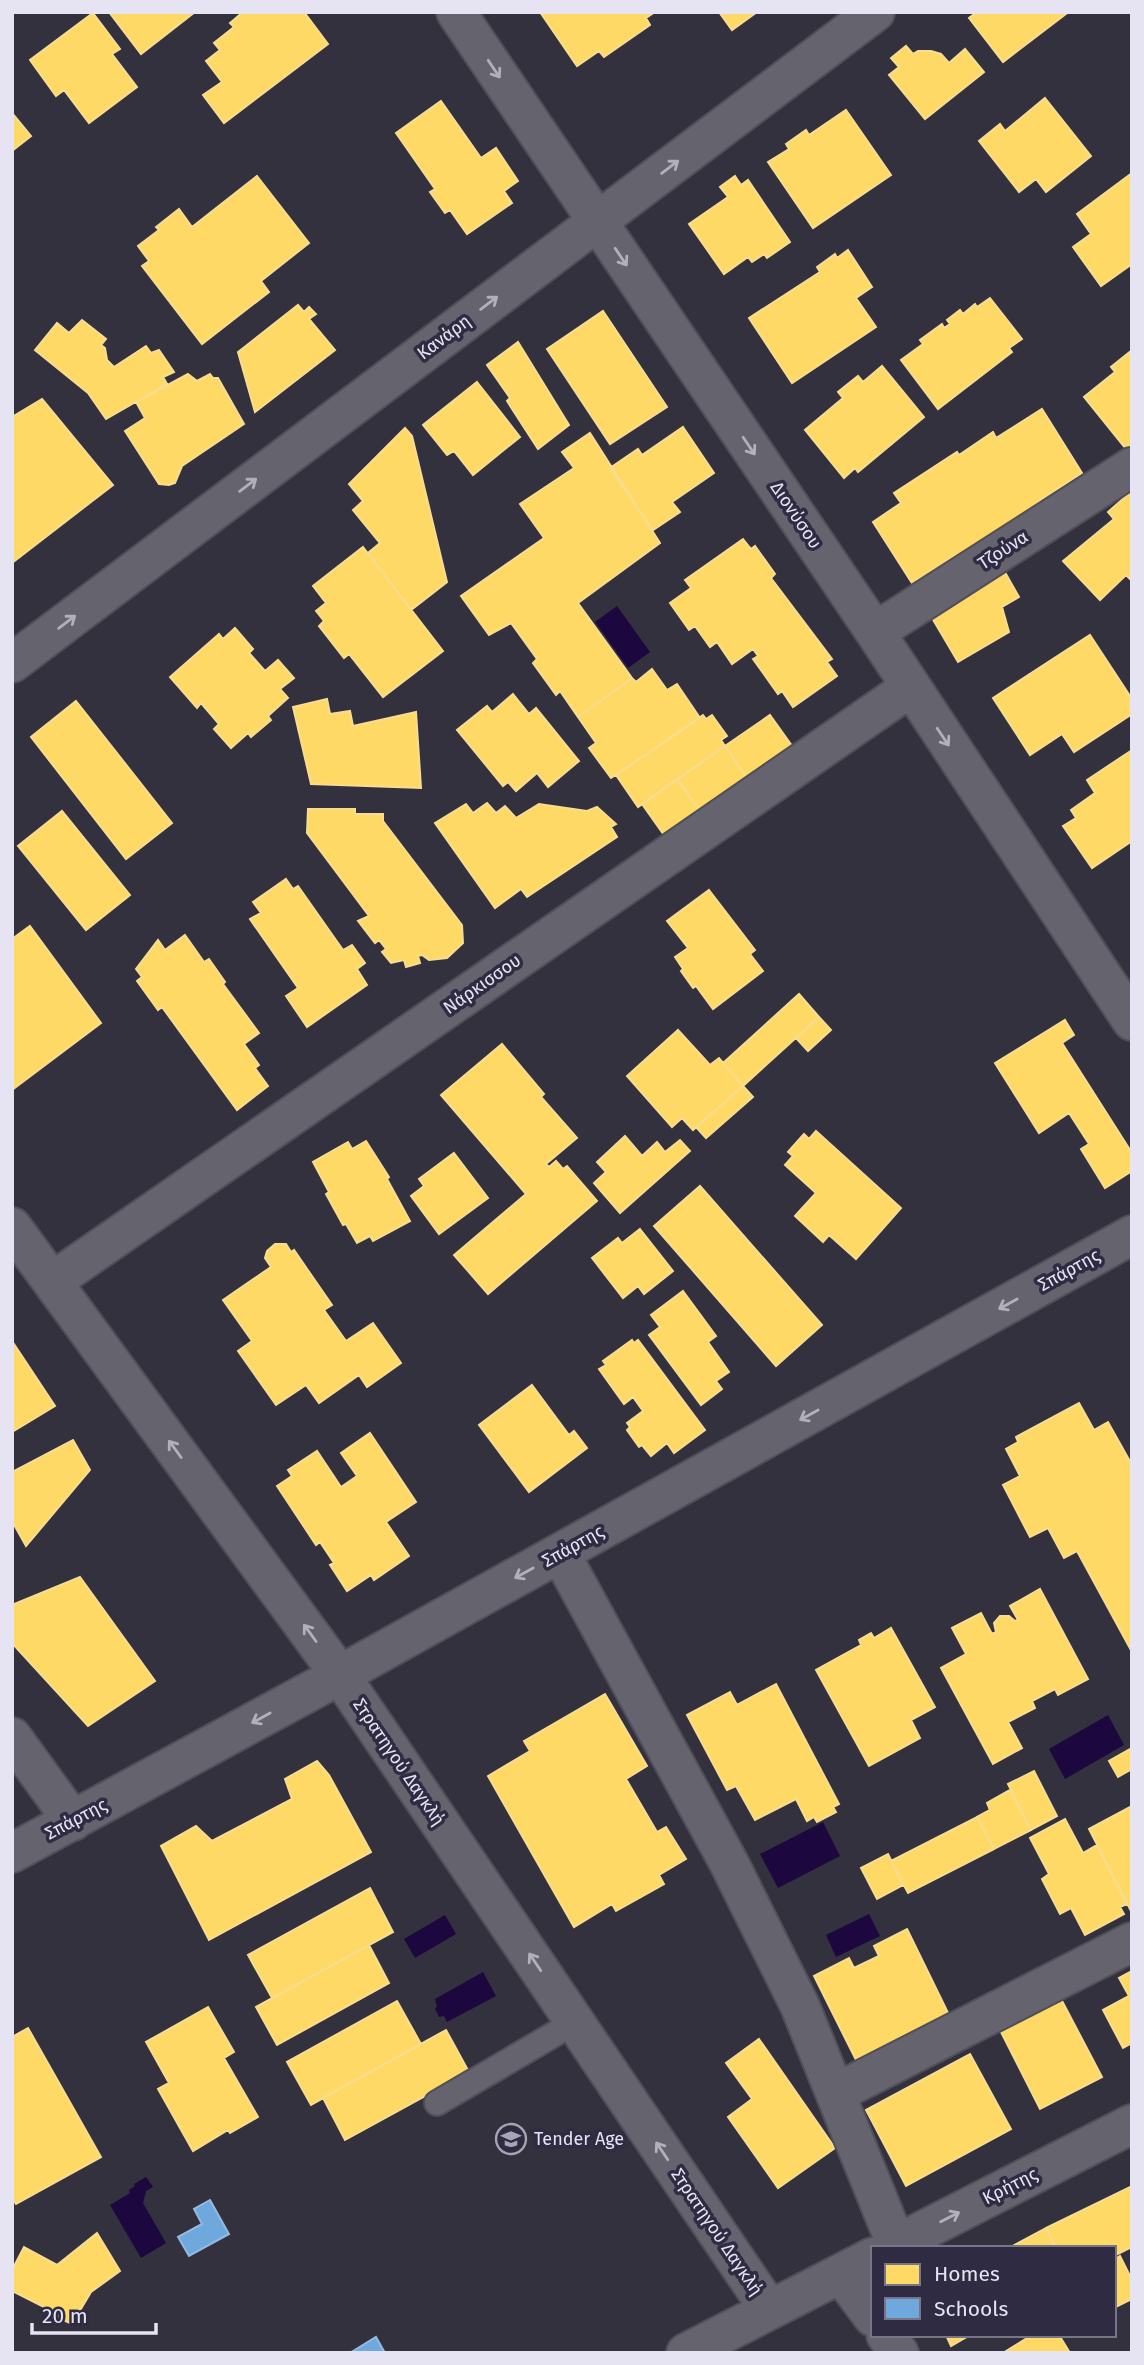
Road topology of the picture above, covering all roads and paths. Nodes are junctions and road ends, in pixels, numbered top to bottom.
1 (456, 12) edge
2 (875, 12) edge
3 (597, 222) junction
4 (1132, 467) edge
5 (875, 632) junction
6 (12, 663) edge
7 (911, 687) junction
8 (1132, 1021) edge
9 (12, 1227) edge
10 (1132, 1235) edge
11 (53, 1281) junction
12 (560, 1553) junction
13 (341, 1675) junction
14 (12, 1737) edge
15 (73, 1821) junction
16 (12, 1853) edge
17 (1132, 1942) edge
18 (575, 2022) junction
19 (836, 2093) junction
20 (437, 2102) dead end
21 (1132, 2124) edge
22 (873, 2246) edge
23 (894, 2246) edge
24 (871, 2258) edge
25 (769, 2309) junction
26 (887, 2337) edge
27 (685, 2353) edge
28 (899, 2353) edge

1 -> 3 street, Διονύσου
3 -> 2 street, Κανάρη
3 -> 5 street, Διονύσου
6 -> 3 street, Κανάρη
4 - 5 street, Τζούνα
5 - 7 street, Διονύσου
7 -> 8 street, Διονύσου
7 - 11 street, Νάρκισσου
9 - 11 street, Στρατηγού Δαγκλή
10 -> 12 street, Σπάρτης
13 -> 11 street, Στρατηγού Δαγκλή
12 -> 13 street, Σπάρτης
12 - 19 street
13 -> 15 street, Σπάρτης
18 -> 13 street, Στρατηγού Δαγκλή
14 - 15 street
15 - 16 street, Σπάρτης
17 - 19 street
18 - 20 lane
25 -> 18 street, Στρατηγού Δαγκλή
19 - 22 street
23 -> 21 street, Κρήτης
24 - 25 street, Κρήτης
25 - 27 street, Κρήτης
26 - 28 street

